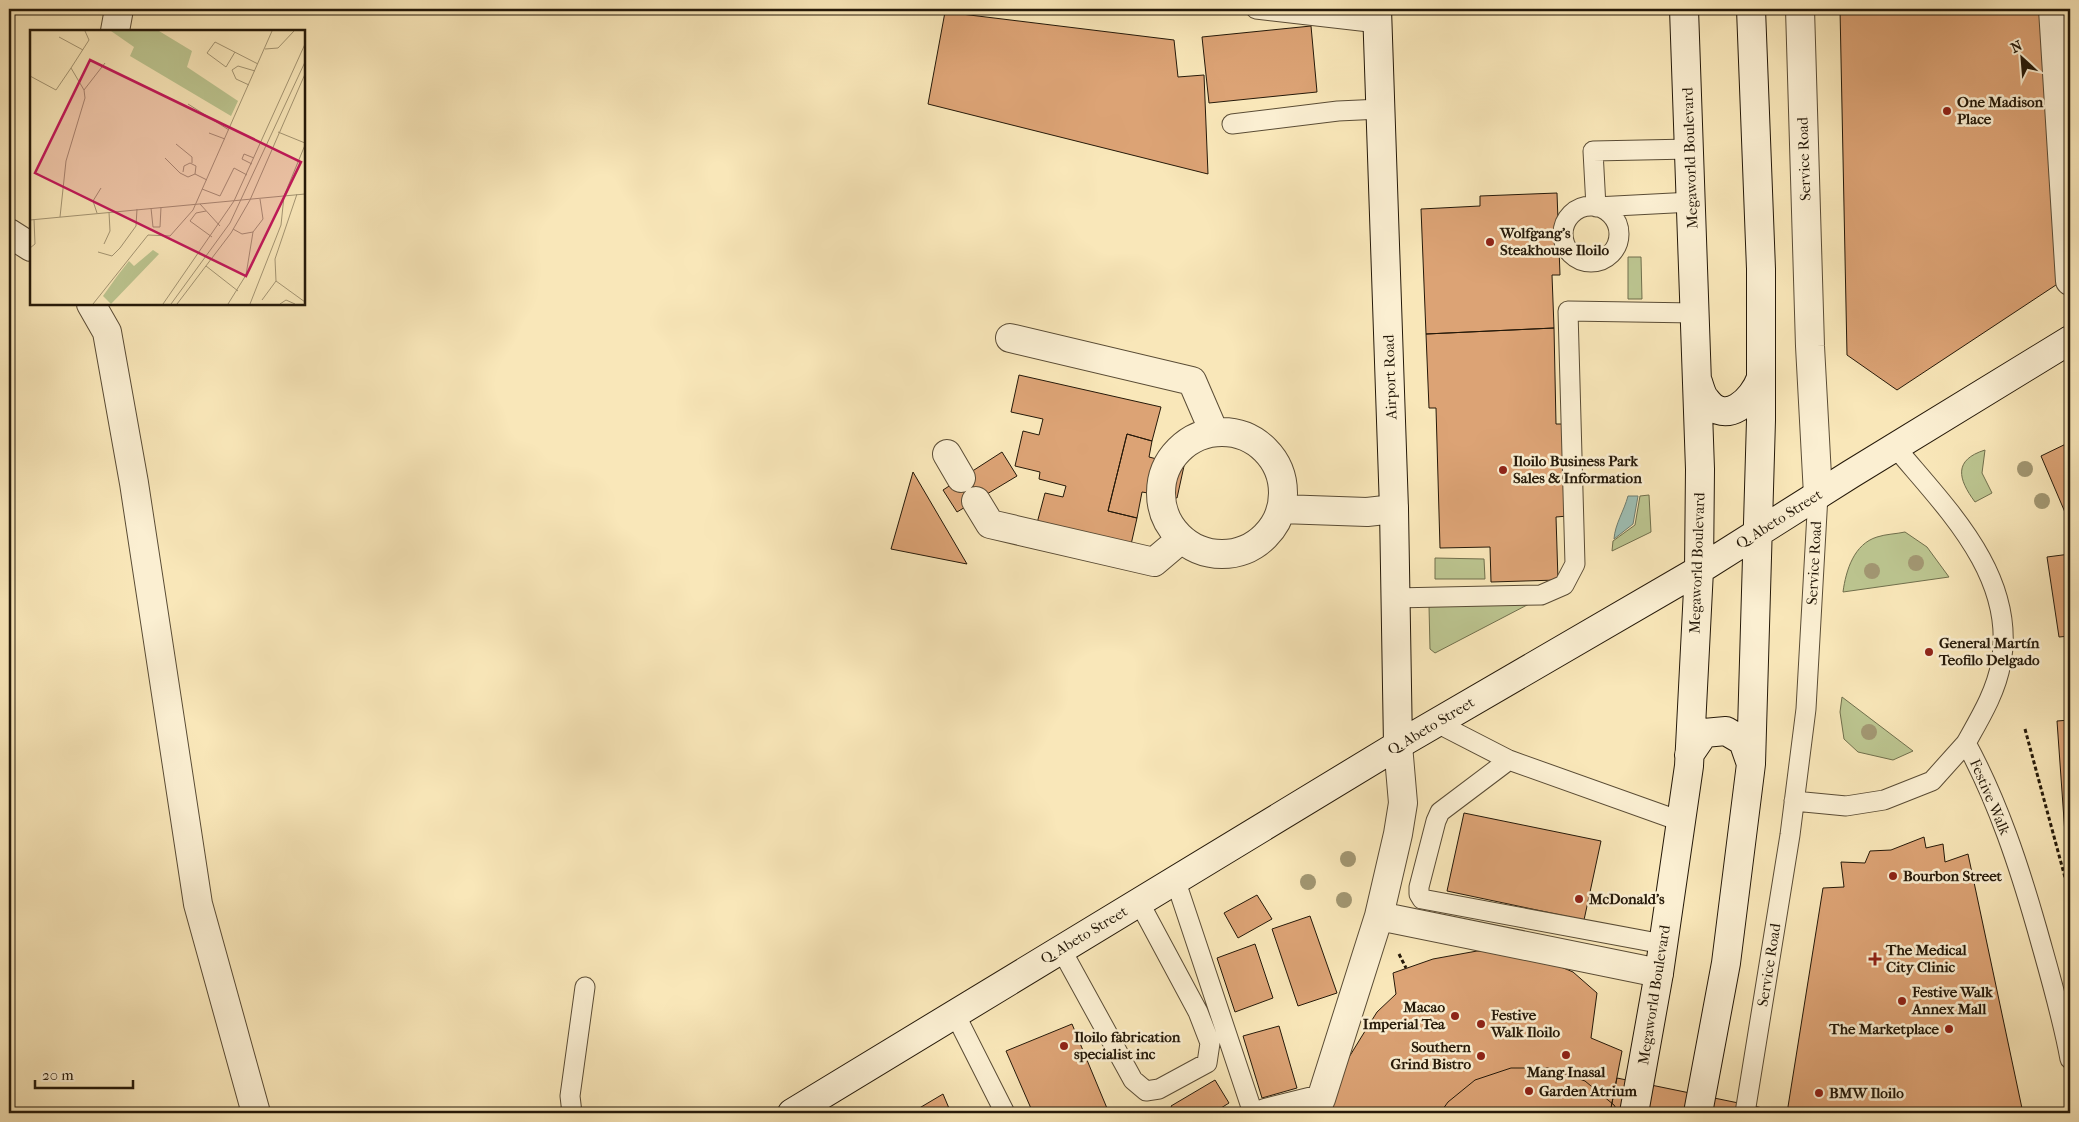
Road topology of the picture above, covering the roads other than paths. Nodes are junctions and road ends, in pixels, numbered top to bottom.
1 (119, 9) edge
2 (1256, 9) edge
3 (1684, 9) edge
4 (1751, 9) edge
5 (1800, 9) edge
6 (2053, 9) edge
7 (1378, 16) edge
8 (115, 30) edge
9 (1381, 109) junction
10 (1232, 124) dead end
11 (1690, 149) junction
12 (1692, 202) junction
13 (9, 233) edge
14 (30, 245) edge
15 (2070, 281) edge
16 (92, 305) edge
17 (1695, 313) junction
18 (1010, 338) dead end
19 (2070, 340) edge
20 (1761, 378) junction
21 (1698, 382) junction
22 (1214, 432) junction
23 (1896, 448) junction
24 (947, 454) dead end
25 (961, 478) dead end
26 (1818, 496) junction
27 (976, 501) dead end
28 (1281, 509) junction
29 (1394, 509) junction
30 (1758, 532) junction
31 (1180, 540) junction
32 (1699, 570) junction
33 (1394, 598) junction
34 (1435, 722) junction
35 (1966, 743) junction
36 (1398, 745) junction
37 (1689, 755) junction
38 (1509, 760) junction
39 (1751, 764) junction
40 (1794, 801) junction
41 (1680, 821) junction
42 (1175, 879) junction
43 (1139, 902) junction
44 (1379, 916) junction
45 (1663, 944) junction
46 (1061, 949) junction
47 (1659, 973) junction
48 (585, 987) dead end
49 (955, 1014) junction
50 (2070, 1059) edge
51 (256, 1113) edge
52 (572, 1113) edge
53 (792, 1113) edge
54 (1005, 1113) edge
55 (1253, 1113) edge
56 (1265, 1113) edge
57 (1634, 1113) edge
58 (1698, 1113) edge
59 (1745, 1113) edge

1 - 8 street
2 - 7 lane
3 - 11 street, Megaworld Boulevard
4 - 20 street
5 - 26 street, Service Road
6 - 15 street
7 - 9 street, Airport Road
9 - 10 lane
9 - 29 street, Airport Road
11 - 12 street, Megaworld Boulevard
11 - 12 lane
12 - 17 street, Megaworld Boulevard
13 - 14 street
16 - 51 street
17 - 21 street, Megaworld Boulevard
17 - 33 lane
18 - 22 street
19 - 23 street, Q. Abeto Street
20 - 21 street
20 - 30 street
21 - 32 street, Megaworld Boulevard
22 - 28 street
22 - 31 street
23 - 26 street, Q. Abeto Street
23 - 35 lane, Festive Walk
24 - 25 street
26 - 30 street, Q. Abeto Street
26 - 40 lane, Service Road
27 - 31 street
28 - 29 street
28 - 31 street
29 - 33 street, Airport Road
30 - 32 street, Q. Abeto Street
30 - 39 street
32 - 34 street, Q. Abeto Street
32 - 37 street, Megaworld Boulevard
33 - 36 street, Airport Road
34 - 36 street, Q. Abeto Street
34 - 38 lane
35 - 40 lane
35 - 50 lane, Festive Walk
36 - 42 street, Q. Abeto Street
36 - 44 street, Airport Road
37 - 39 street
37 - 41 street, Megaworld Boulevard
38 - 41 lane
38 - 45 lane
39 - 58 street
40 - 59 lane, Service Road
41 - 45 street, Megaworld Boulevard
42 - 43 street, Q. Abeto Street
42 - 55 lane
43 - 46 street, Q. Abeto Street
43 - 46 lane
44 - 47 street
44 - 56 street, Airport Road
45 - 47 street, Megaworld Boulevard
46 - 49 street, Q. Abeto Street
47 - 57 street, Megaworld Boulevard
48 - 52 lane
49 - 53 street, Q. Abeto Street
49 - 54 lane

